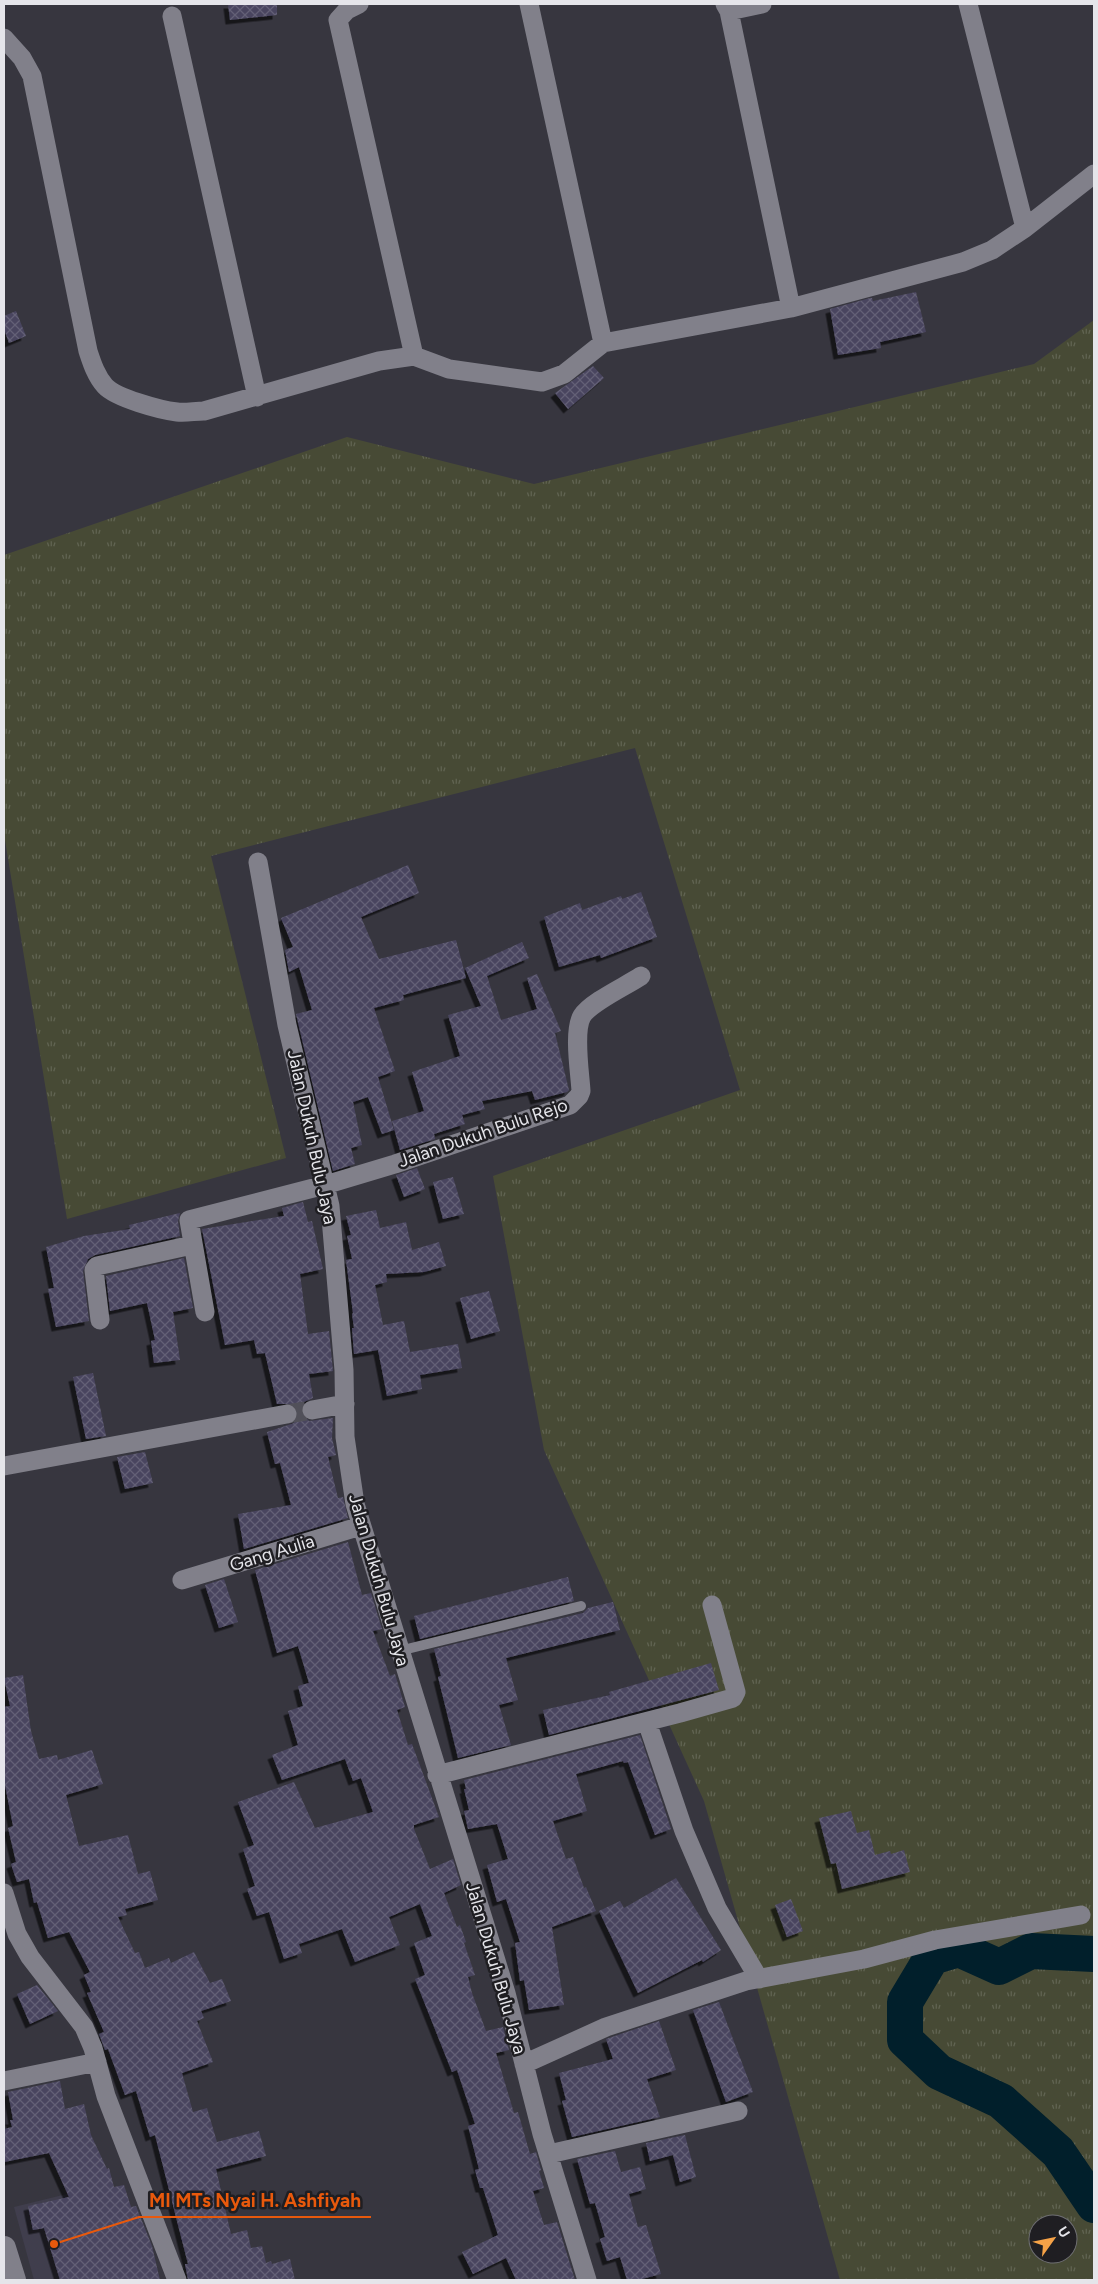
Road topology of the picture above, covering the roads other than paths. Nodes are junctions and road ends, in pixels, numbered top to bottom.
1 (360, 4) edge
2 (529, 4) edge
3 (762, 4) edge
4 (968, 4) edge
5 (727, 7) edge
6 (172, 16) dead end
7 (4, 38) edge
8 (1094, 174) edge
9 (1025, 228) junction
10 (791, 308) junction
11 (603, 343) junction
12 (414, 356) junction
13 (257, 397) junction
14 (258, 862) dead end
15 (641, 976) dead end
16 (326, 1185) junction
17 (192, 1245) junction
18 (205, 1312) dead end
19 (100, 1320) dead end
20 (345, 1404) junction
21 (312, 1410) tunnel mouth
22 (287, 1414) tunnel mouth
23 (4, 1466) edge
24 (361, 1526) junction
25 (182, 1580) dead end
26 (712, 1605) dead end
27 (581, 1606) dead end
28 (399, 1651) junction
29 (647, 1722) junction
30 (438, 1775) junction
31 (4, 1893) edge
32 (1081, 1915) dead end
33 (759, 1979) junction
34 (97, 2062) junction
35 (524, 2064) junction
36 (4, 2081) edge
37 (738, 2111) dead end
38 (549, 2154) junction
39 (4, 2248) edge
40 (14, 2280) edge
41 (177, 2280) edge
42 (587, 2280) edge

1 - 12 street
2 - 11 street
3 - 5 street
4 - 9 street
5 - 10 street
6 - 13 street
7 - 13 street
8 - 9 street
9 - 10 street
10 - 11 street
11 - 12 street
12 - 13 street
14 - 16 street, Jalan Dukuh Bulu Jaya
15 - 16 street, Jalan Dukuh Bulu Rejo
16 - 17 street, Jalan Dukuh Bulu Rejo
16 - 20 street, Jalan Dukuh Bulu Jaya
17 - 18 street
17 - 19 street
20 - 21 street
20 - 24 street, Jalan Dukuh Bulu Jaya
22 - 23 street
24 - 25 street, Gang Aulia
24 - 28 street, Jalan Dukuh Bulu Jaya
26 - 29 street
27 - 28 lane
28 - 30 street, Jalan Dukuh Bulu Jaya
29 - 30 street
29 - 33 street
30 - 35 street, Jalan Dukuh Bulu Jaya
31 - 34 street
32 - 33 street
33 - 35 street
34 - 36 street
34 - 41 street
35 - 38 street, Jalan Dukuh Bulu Jaya
37 - 38 street
38 - 42 street, Jalan Dukuh Bulu Jaya
39 - 40 street

